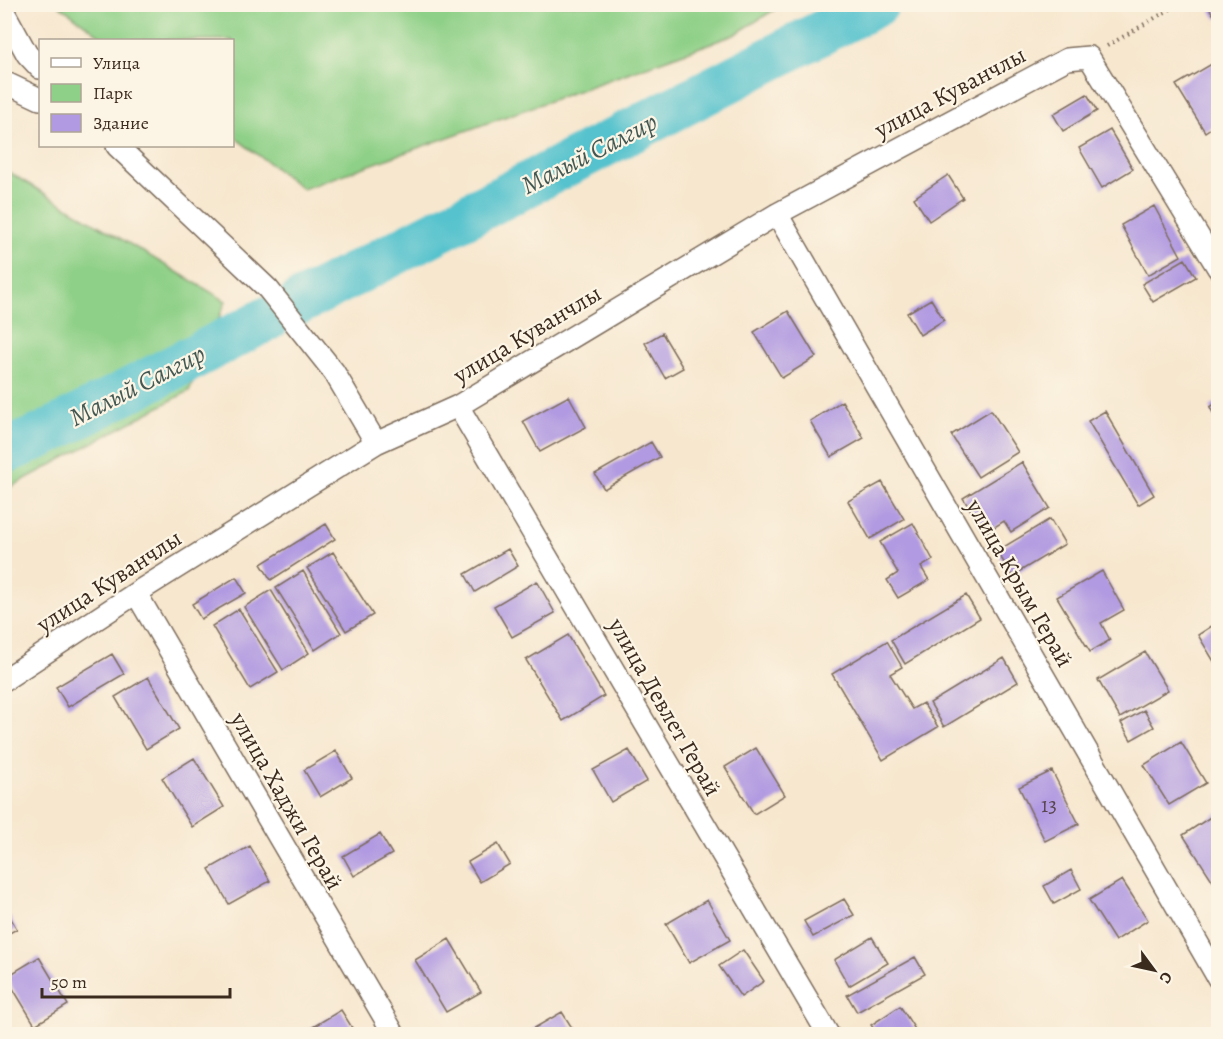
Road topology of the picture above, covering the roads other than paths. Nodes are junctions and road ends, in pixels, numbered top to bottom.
1 (4, 12) edge
2 (39, 67) edge
3 (4, 82) edge
4 (39, 99) edge
5 (118, 147) edge
6 (777, 214) junction
7 (1218, 268) edge
8 (458, 406) junction
9 (376, 443) junction
10 (136, 593) junction
11 (4, 680) edge
12 (1218, 978) edge
13 (394, 1035) edge
14 (828, 1035) edge

1 - 2 street
3 - 4 street
5 - 9 street
6 - 7 street, улица Куванчлы
6 - 8 street, улица Куванчлы
6 - 12 street, улица Крым Герай
8 - 9 street, улица Куванчлы
8 - 14 street, улица Девлет Герай
9 - 10 street, улица Куванчлы
10 - 11 street, улица Куванчлы
10 - 13 street, улица Хаджи Герай

